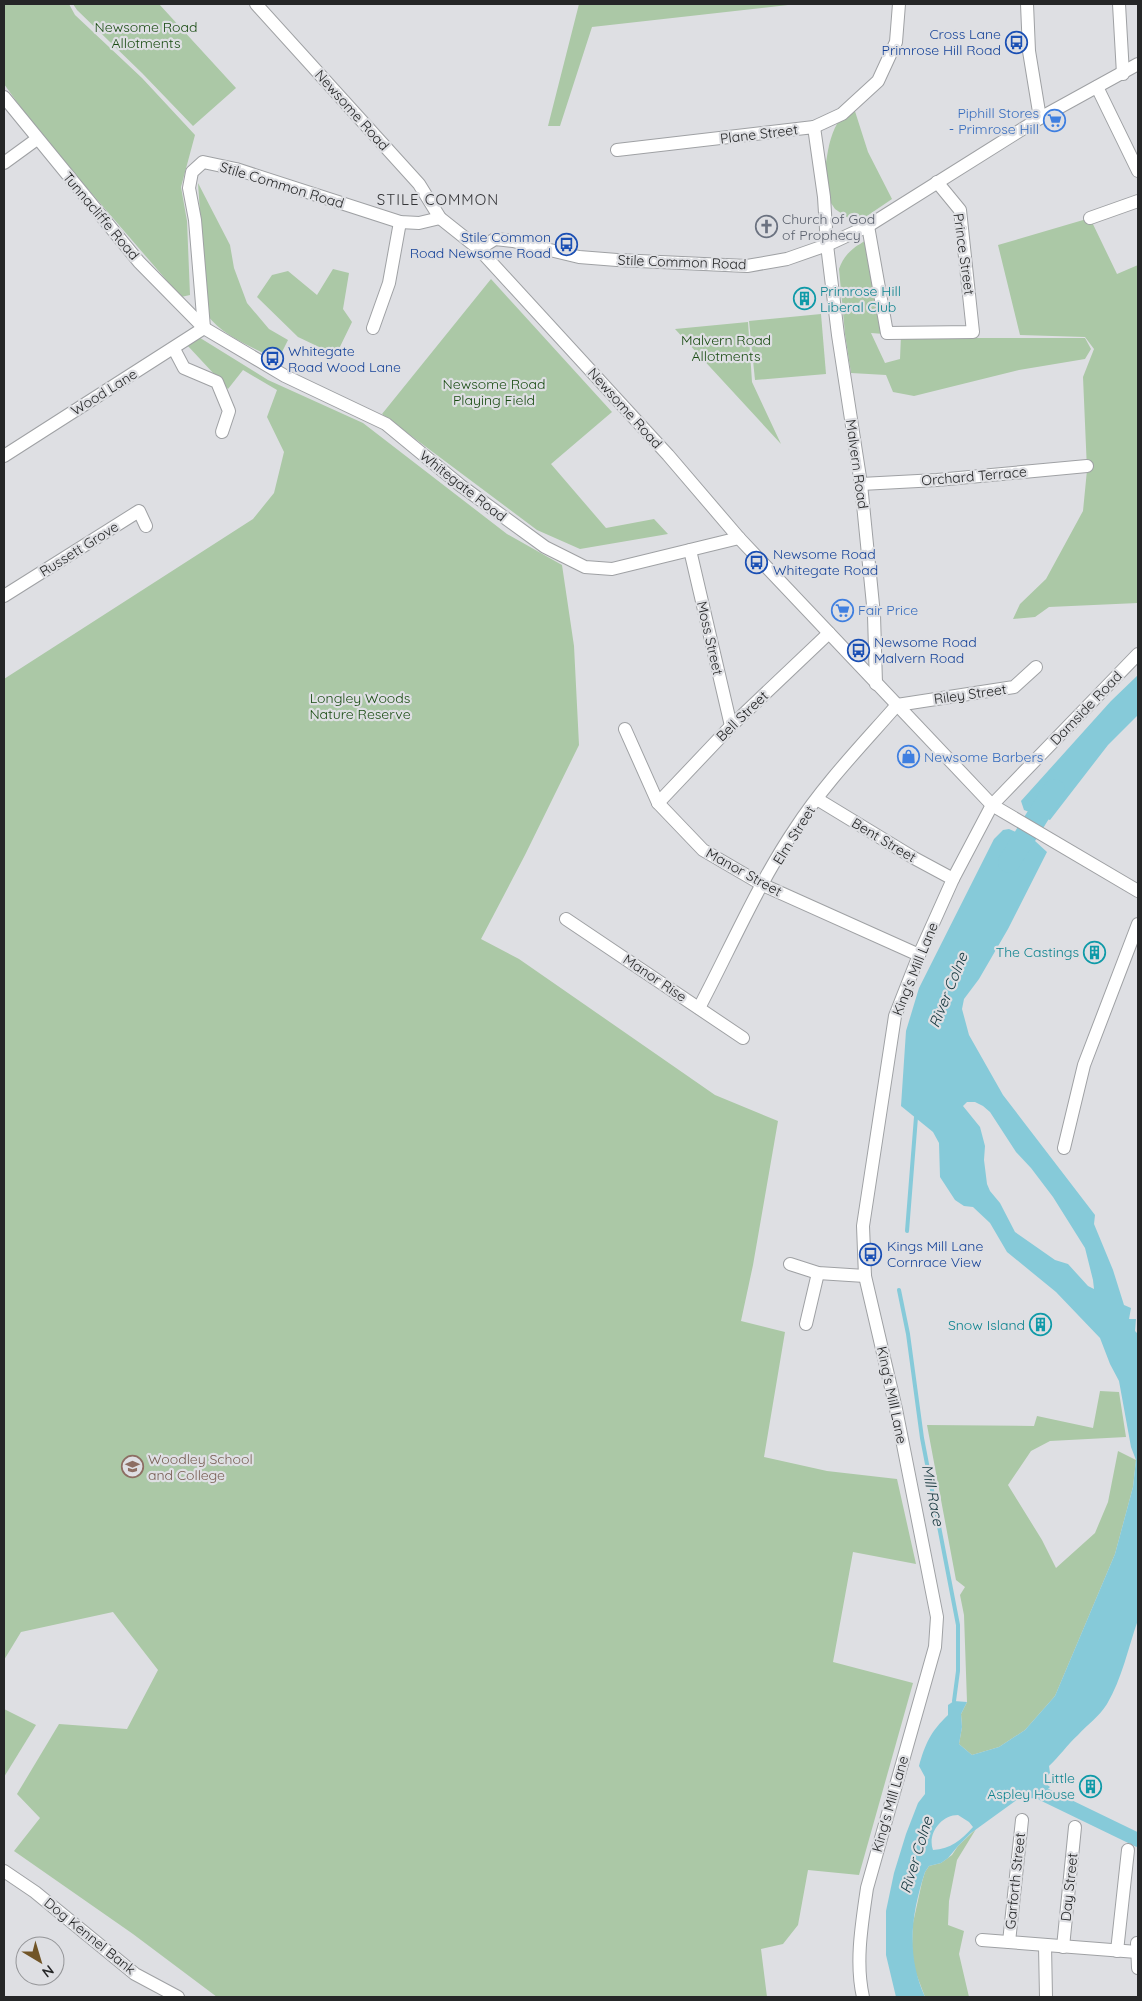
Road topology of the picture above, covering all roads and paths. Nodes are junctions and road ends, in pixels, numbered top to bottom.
1 (256, 4) edge
2 (899, 4) edge
3 (1028, 4) edge
4 (1119, 4) edge
5 (1138, 64) edge
6 (1122, 74) junction
7 (1097, 88) junction
8 (4, 98) edge
9 (1040, 118) junction
10 (814, 127) junction
11 (37, 138) junction
12 (617, 150) dead end
13 (4, 163) edge
14 (1138, 170) edge
15 (937, 182) junction
16 (1138, 201) edge
17 (440, 218) junction
18 (1090, 218) dead end
19 (400, 222) junction
20 (868, 226) junction
21 (827, 245) junction
22 (479, 248) junction
23 (204, 328) junction
24 (373, 328) dead end
25 (174, 349) junction
26 (222, 432) dead end
27 (4, 456) edge
28 (1087, 466) dead end
29 (861, 484) junction
30 (146, 526) dead end
31 (739, 538) junction
32 (690, 550) junction
33 (4, 596) edge
34 (828, 633) junction
35 (1138, 654) edge
36 (1036, 668) dead end
37 (876, 684) junction
38 (897, 705) junction
39 (731, 726) junction
40 (625, 729) dead end
41 (817, 799) junction
42 (658, 803) junction
43 (996, 806) junction
44 (953, 879) junction
45 (763, 885) junction
46 (1138, 891) edge
47 (566, 919) dead end
48 (1138, 924) edge
49 (919, 955) junction
50 (699, 1008) junction
51 (743, 1038) dead end
52 (1064, 1148) dead end
53 (790, 1264) dead end
54 (818, 1273) junction
55 (864, 1276) junction
56 (806, 1324) dead end
57 (1022, 1820) dead end
58 (1075, 1827) dead end
59 (1128, 1850) dead end
60 (4, 1871) edge
61 (982, 1940) dead end
62 (1008, 1942) junction
63 (1045, 1945) junction
64 (1137, 1946) edge
65 (1063, 1947) junction
66 (1117, 1947) junction
67 (1138, 1968) edge
68 (178, 1997) edge
69 (860, 1997) edge
70 (1046, 1997) edge

1 - 17 street, Newsome Road
2 - 10 street
3 - 9 street
4 - 6 street
5 - 6 street, Stile Common Road
6 - 7 street, Stile Common Road
7 - 9 street, Stile Common Road
7 - 14 street
8 - 11 street, Tunnacliffe Road
9 - 15 street, Stile Common Road
10 - 12 street, Plane Street
10 - 21 street, Plane Street
11 - 13 street
11 - 23 street, Tunnacliffe Road
15 - 20 street, Stile Common Road
15 - 20 street, Prince Street
16 - 18 street
17 - 19 street, Stile Common Road
17 - 22 street, Newsome Road
19 - 23 street, Stile Common Road
19 - 24 street
20 - 21 street, Stile Common Road
21 - 22 street, Stile Common Road
21 - 29 street, Malvern Road
22 - 31 street, Newsome Road
23 - 25 street, Wood Lane
23 - 32 street, Whitegate Road
25 - 26 street
25 - 27 street, Wood Lane
28 - 29 street, Orchard Terrace
29 - 37 street, Malvern Road
30 - 33 street, Russett Grove
31 - 32 street, Whitegate Road
31 - 34 street, Newsome Road
32 - 39 street, Moss Street
34 - 37 street, Newsome Road
34 - 39 street, Bell Street
35 - 43 street, Damside Road
36 - 38 street, Riley Street
37 - 38 street, Newsome Road
38 - 41 street, Elm Street
38 - 43 street, Newsome Road
39 - 42 street, Bell Street
40 - 42 street, Manor Street
41 - 44 street, Bent Street
41 - 45 street, Elm Street
42 - 45 street, Manor Street
43 - 44 street, King's Mill Lane
43 - 46 street, Newsome Road
44 - 49 street, King's Mill Lane
45 - 49 street, Manor Street
45 - 50 street, Elm Street
47 - 50 street, Manor Rise
48 - 52 street
49 - 55 street, King's Mill Lane
50 - 51 street, Manor Rise
53 - 54 street
54 - 55 street
54 - 56 street
55 - 69 street, King's Mill Lane
57 - 62 street, Garforth Street
58 - 65 street, Day Street
59 - 66 street
60 - 68 street, Dog Kennel Bank
61 - 62 street
62 - 63 street
63 - 65 street
63 - 70 street
64 - 66 street
64 - 67 street
65 - 66 street

